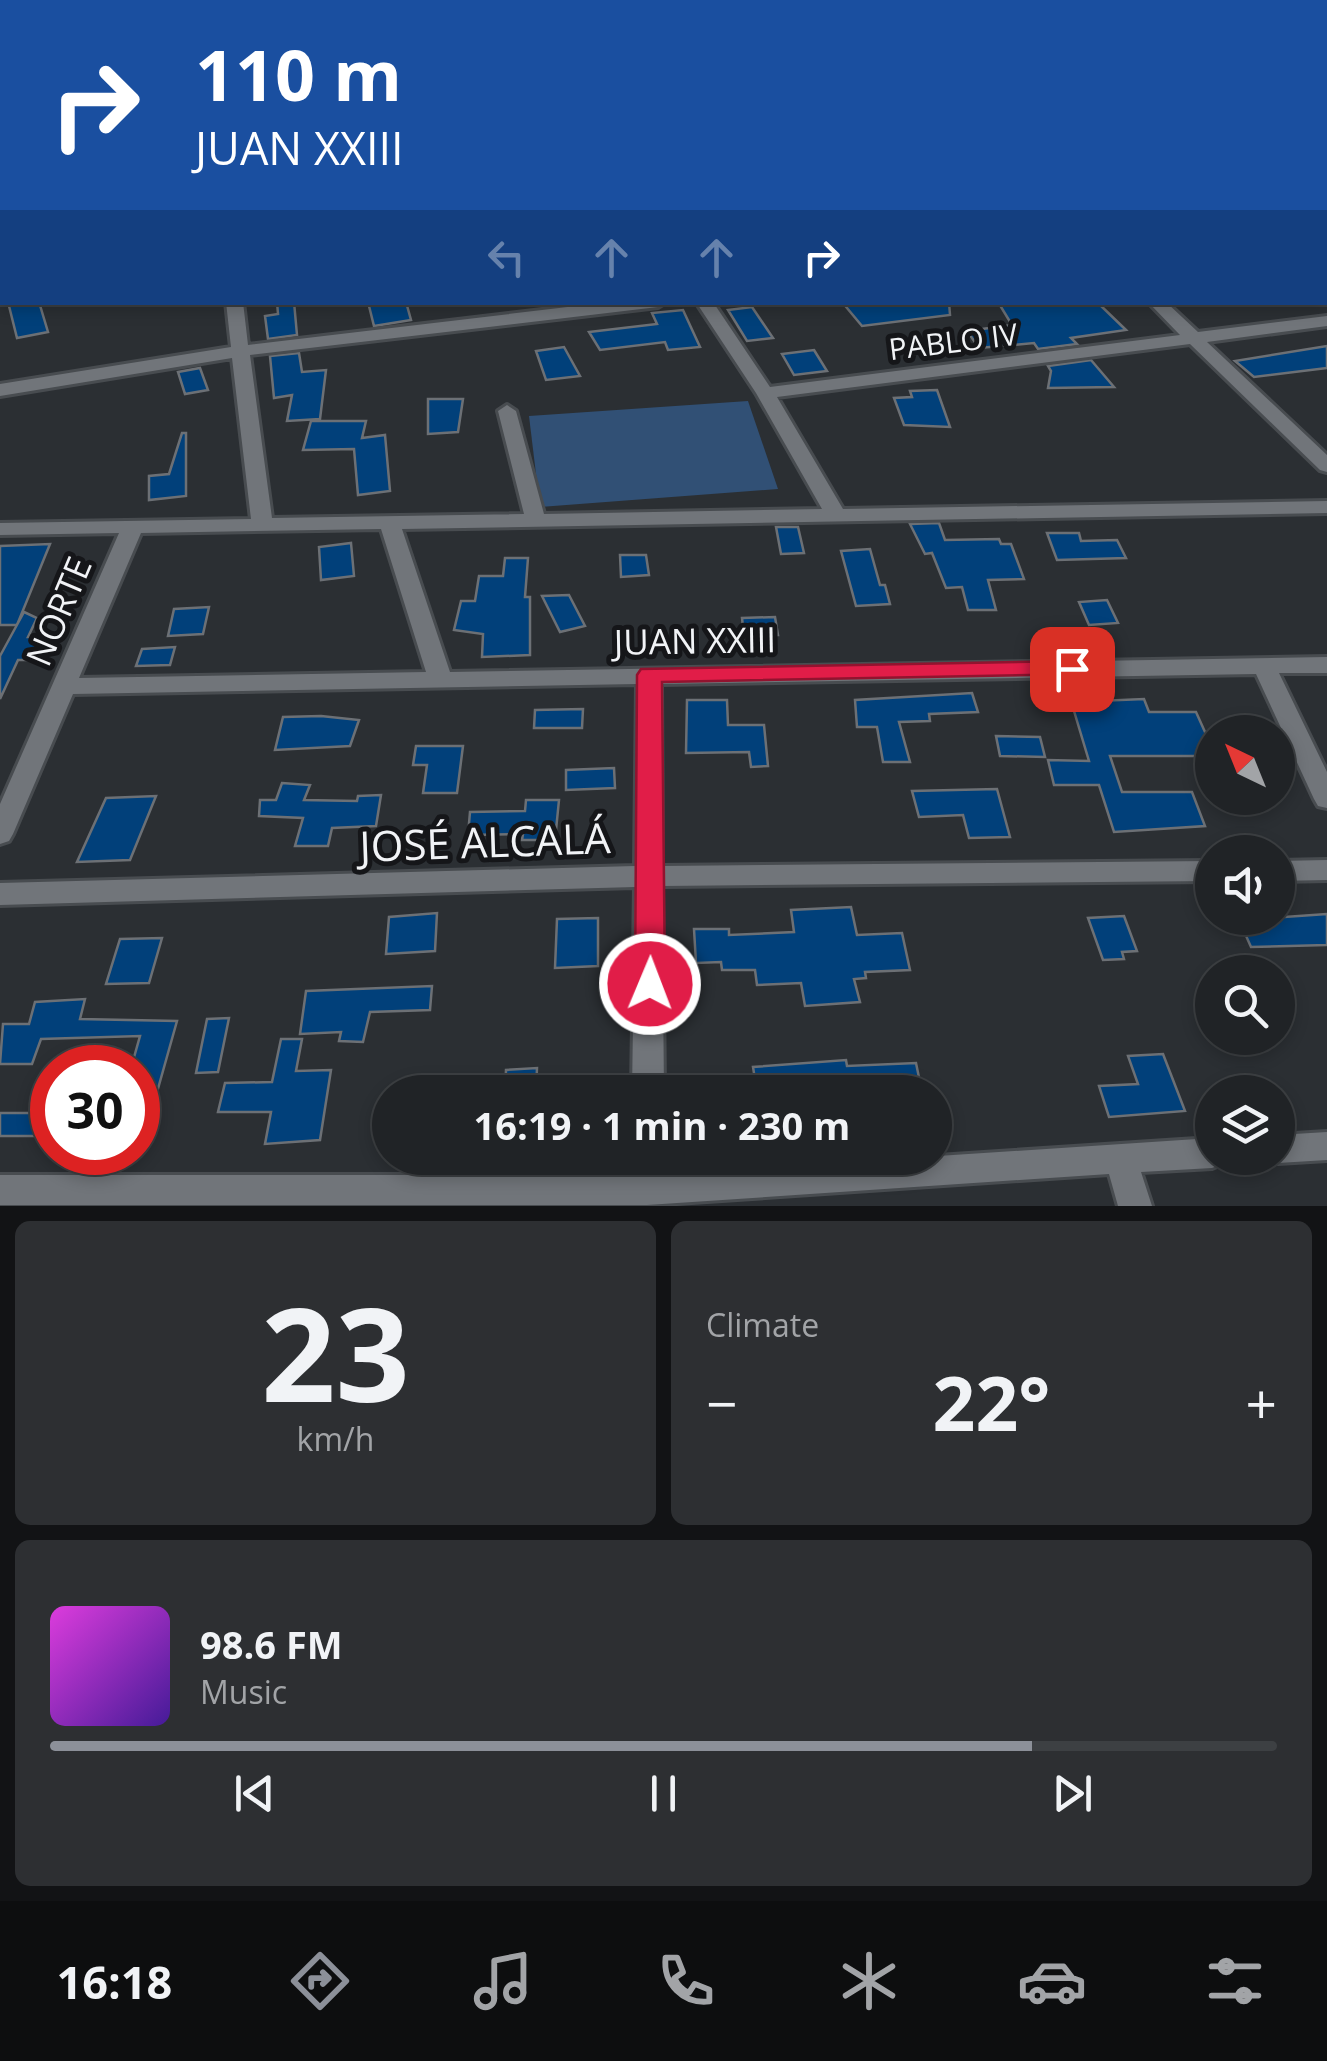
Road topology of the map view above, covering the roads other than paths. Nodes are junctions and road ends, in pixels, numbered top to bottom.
1 (234, 305) edge
2 (632, 305) edge
3 (706, 305) edge
4 (1159, 305) edge
5 (1327, 320) edge
6 (1194, 338) junction
7 (241, 351) junction
8 (0, 390) edge
9 (765, 393) junction
10 (506, 411) dead end
11 (1327, 466) edge
12 (1327, 506) edge
13 (834, 512) junction
14 (535, 518) junction
15 (389, 521) junction
16 (262, 523) junction
17 (133, 526) junction
18 (0, 529) edge
19 (1327, 664) edge
20 (1264, 666) junction
21 (650, 675) junction
22 (441, 682) junction
23 (64, 686) junction
24 (1327, 799) edge
25 (0, 834) edge
26 (1327, 870) edge
27 (1195, 871) edge
28 (1295, 871) edge
29 (652, 876) junction
30 (0, 894) edge
31 (648, 1075) edge
32 (1327, 1146) edge
33 (1295, 1148) edge
34 (1195, 1154) edge
35 (1121, 1159) junction
36 (952, 1164) edge
37 (607, 1175) edge
38 (0, 1190) edge
39 (1135, 1206) edge

1 - 7 street
2 - 7 street
3 - 9 street
4 - 6 street
5 - 6 street, PABLO IV
6 - 9 street, PABLO IV
6 - 11 street
7 - 8 street
7 - 16 street
9 - 13 street
10 - 14 street
12 - 13 street
13 - 14 street
14 - 15 street
15 - 16 street
15 - 22 street
16 - 17 street
17 - 18 street
17 - 23 street, NORTE
19 - 20 street, JUAN XXIII
20 - 21 street, JUAN XXIII
20 - 24 street
21 - 22 street, JUAN XXIII
21 - 29 street
22 - 23 street, JUAN XXIII
23 - 25 street, NORTE
26 - 28 street
27 - 29 street, JOSÉ ALCALÁ
29 - 30 street, JOSÉ ALCALÁ
29 - 31 street
32 - 33 street
34 - 35 street
35 - 36 street
35 - 39 street
37 - 38 street

